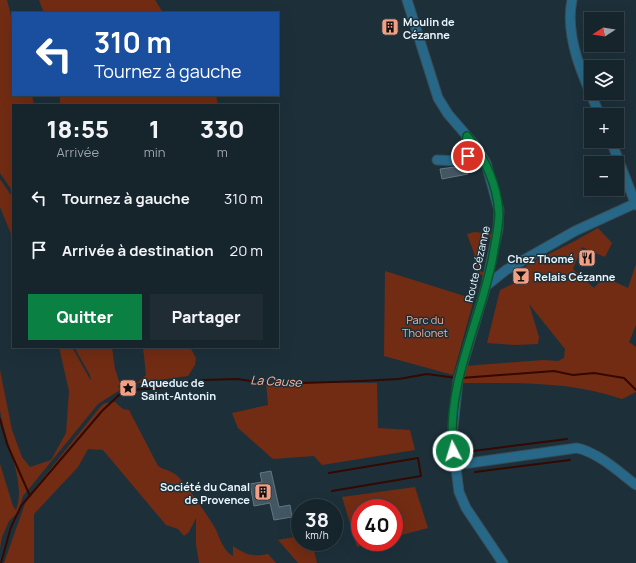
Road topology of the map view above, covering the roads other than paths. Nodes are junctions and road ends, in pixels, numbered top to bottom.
1 (407, 0) edge
2 (572, 0) edge
3 (597, 108) edge
4 (467, 136) junction
5 (614, 148) edge
6 (437, 160) dead end
7 (636, 204) edge
8 (486, 286) junction
9 (455, 465) junction
10 (636, 485) edge
11 (503, 563) edge

1 - 4 street, Route Cézanne
2 - 3 street
4 - 6 street
4 - 8 street, Route Cézanne
5 - 7 street
7 - 8 street
8 - 9 street, Route Cézanne
9 - 10 street
9 - 11 street, Route Cézanne

